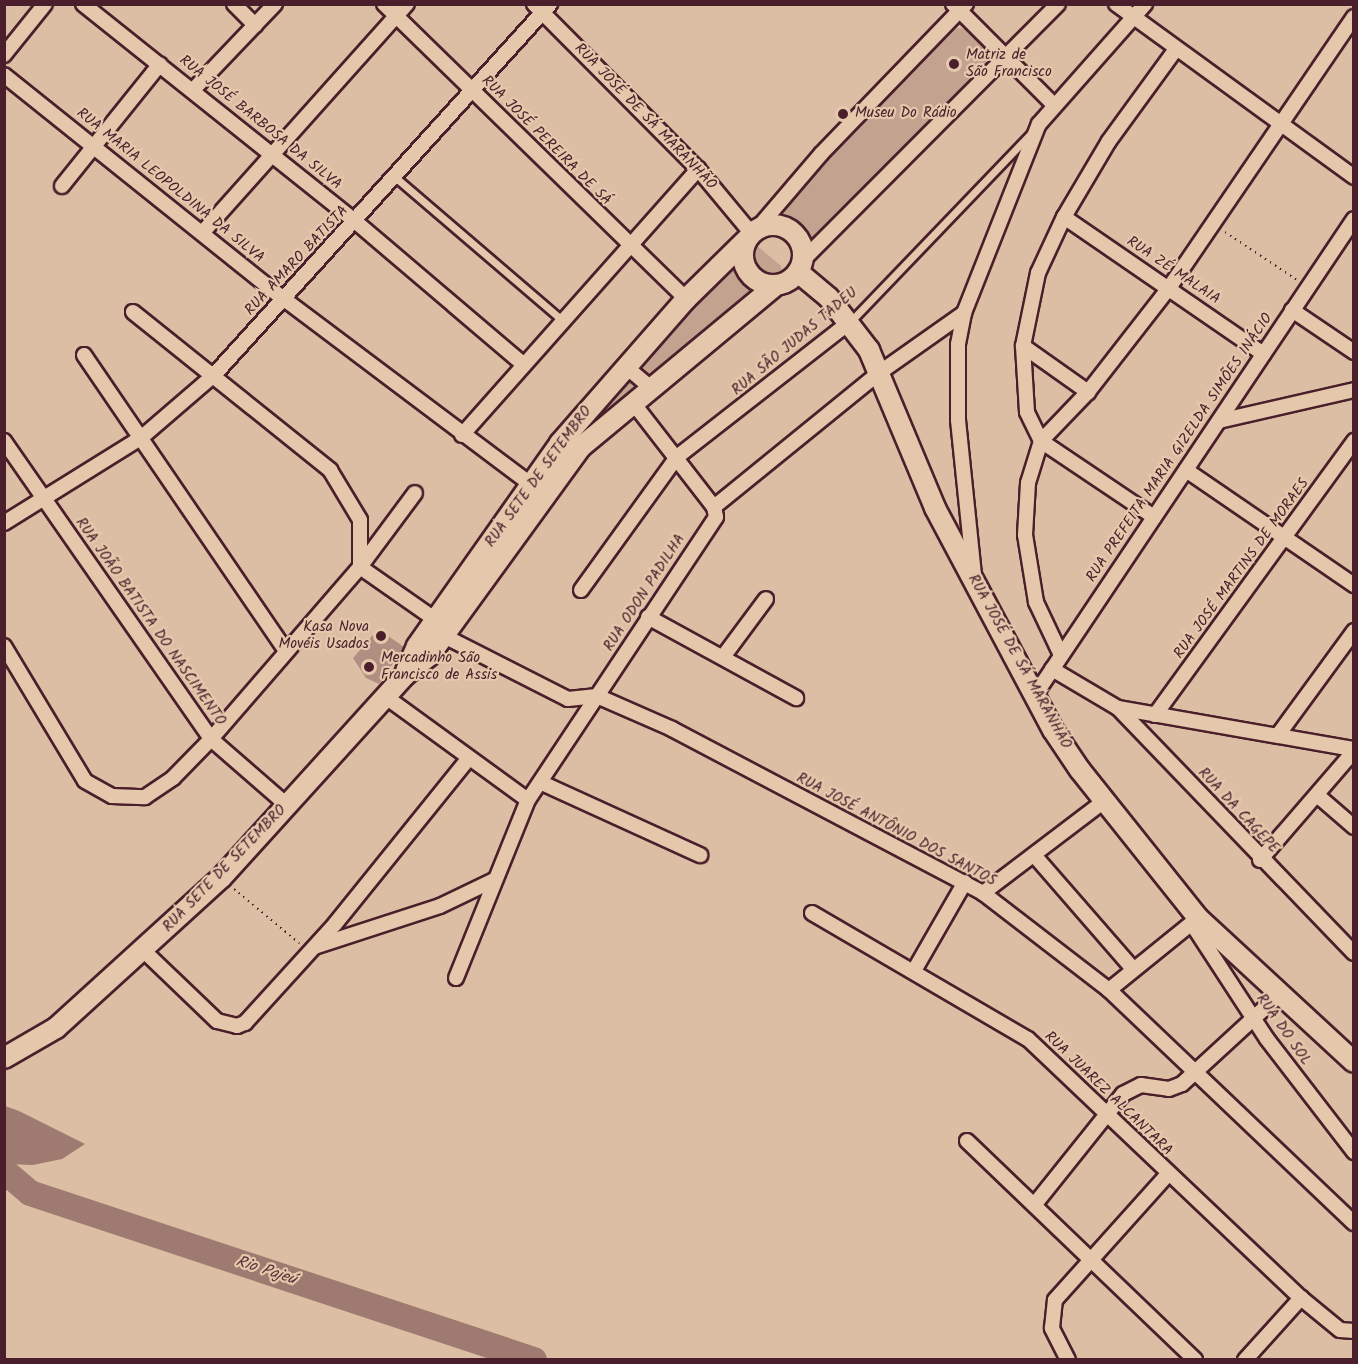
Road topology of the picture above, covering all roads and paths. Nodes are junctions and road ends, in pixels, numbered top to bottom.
1 (45, 4) edge
2 (83, 4) edge
3 (234, 4) edge
4 (275, 4) edge
5 (384, 4) edge
6 (407, 4) edge
7 (1116, 4) edge
8 (1145, 4) edge
9 (543, 7) edge
10 (959, 7) edge
11 (1048, 8) edge
12 (397, 16) junction
13 (1132, 17) junction
14 (1353, 17) edge
15 (255, 25) junction
16 (1176, 49) junction
17 (4, 55) edge
18 (1007, 60) junction
19 (160, 64) junction
20 (4, 75) edge
21 (193, 90) junction
22 (472, 92) junction
23 (1054, 105) junction
24 (1039, 124) junction
25 (1281, 125) junction
26 (94, 146) junction
27 (274, 154) junction
28 (698, 169) junction
29 (395, 177) junction
30 (1353, 177) edge
31 (62, 186) dead end
32 (1064, 217) junction
33 (1353, 219) edge
34 (357, 222) junction
35 (1212, 223) junction
36 (203, 232) junction
37 (751, 235) junction
38 (628, 246) junction
39 (801, 266) junction
40 (775, 286) junction
41 (1307, 287) junction
42 (1169, 288) junction
43 (284, 299) junction
44 (686, 299) junction
45 (1292, 310) junction
46 (133, 312) dead end
47 (964, 313) junction
48 (562, 320) junction
49 (850, 322) junction
50 (1023, 346) junction
51 (1353, 352) edge
52 (1263, 354) junction
53 (84, 355) dead end
54 (523, 364) junction
55 (625, 366) junction
56 (879, 373) junction
57 (214, 375) junction
58 (652, 389) junction
59 (1353, 390) edge
60 (1088, 392) junction
61 (634, 404) junction
62 (1218, 421) junction
63 (462, 435) junction
64 (142, 436) junction
65 (4, 441) edge
66 (1041, 441) junction
67 (1353, 441) edge
68 (567, 449) junction
69 (677, 457) junction
70 (1186, 470) junction
71 (539, 489) junction
72 (415, 493) dead end
73 (45, 499) junction
74 (714, 507) junction
75 (1154, 517) junction
76 (4, 523) edge
77 (1285, 538) junction
78 (360, 567) junction
79 (974, 580) junction
80 (1353, 585) edge
81 (580, 590) dead end
82 (766, 600) dead end
83 (648, 617) junction
84 (440, 628) junction
85 (1353, 631) edge
86 (4, 646) edge
87 (285, 650) junction
88 (1061, 655) junction
89 (723, 657) junction
90 (1052, 669) junction
91 (1035, 694) junction
92 (597, 696) junction
93 (386, 697) junction
94 (796, 698) dead end
95 (1118, 708) junction
96 (1155, 715) junction
97 (1278, 735) junction
98 (211, 739) junction
99 (1353, 750) edge
100 (468, 759) junction
101 (542, 783) junction
102 (1317, 795) junction
103 (528, 800) junction
104 (1103, 802) junction
105 (288, 806) junction
106 (1353, 827) edge
107 (700, 855) dead end
108 (1034, 855) junction
109 (1260, 860) junction
110 (220, 878) junction
111 (494, 880) junction
112 (965, 882) junction
113 (983, 893) junction
114 (812, 913) dead end
115 (1195, 921) junction
116 (314, 950) junction
117 (144, 951) junction
118 (1353, 953) edge
119 (915, 969) junction
120 (1133, 969) junction
121 (456, 978) dead end
122 (1109, 990) junction
123 (1280, 994) junction
124 (1253, 1017) junction
125 (4, 1058) edge
126 (1353, 1062) edge
127 (1194, 1071) junction
128 (1102, 1114) junction
129 (967, 1141) dead end
130 (1353, 1152) edge
131 (1167, 1175) junction
132 (1035, 1204) junction
133 (1353, 1223) edge
134 (1091, 1259) junction
135 (1301, 1298) junction
136 (1353, 1331) edge
137 (1068, 1359) edge
138 (1195, 1359) edge
139 (1245, 1359) edge

1 - 17 street
2 - 19 street, RUA JOSÉ BARBOSA DA SILVA
3 - 15 street
4 - 15 street
5 - 12 street, RUA JOSÉ PEREIRA DE SÁ
6 - 12 street
7 - 13 street
8 - 13 street
9 - 22 street, RUA AMARO BATISTA
9 - 28 street, RUA JOSÉ DE SÁ MARANHÃO
10 - 18 street
10 - 37 street
11 - 18 street
12 - 22 street, RUA JOSÉ PEREIRA DE SÁ
12 - 27 street
13 - 16 street
13 - 23 street
14 - 25 street
15 - 21 street
16 - 25 street
16 - 32 street
18 - 23 street
18 - 39 street
19 - 21 street, RUA JOSÉ BARBOSA DA SILVA
19 - 26 street
20 - 26 street, RUA MARIA LEOPOLDINA DA SILVA
21 - 27 street, RUA JOSÉ BARBOSA DA SILVA
22 - 29 street, RUA AMARO BATISTA
22 - 38 street, RUA JOSÉ PEREIRA DE SÁ
23 - 24 street
24 - 47 street
24 - 49 lane, RUA SÃO JUDAS TADEU
25 - 30 street
25 - 35 street
26 - 31 street
26 - 36 street, RUA MARIA LEOPOLDINA DA SILVA
27 - 34 street, RUA JOSÉ BARBOSA DA SILVA
27 - 36 street
28 - 37 street, RUA JOSÉ DE SÁ MARANHÃO
28 - 38 street
29 - 34 street, RUA AMARO BATISTA
29 - 48 lane
32 - 42 street, RUA ZÉ MALAIA
32 - 50 street
33 - 41 street, RUA PREFEITA MARIA GIZELDA SIMÕES INÁCIO
34 - 43 street, RUA AMARO BATISTA
34 - 54 street, RUA JOSÉ BARBOSA DA SILVA
35 - 41 path
35 - 42 street
36 - 43 street, RUA MARIA LEOPOLDINA DA SILVA
37 - 39 street
37 - 40 street
37 - 44 street, RUA SETE DE SETEMBRO
38 - 44 street, RUA JOSÉ PEREIRA DE SÁ
38 - 48 street
39 - 40 street
39 - 49 street, RUA JOSÉ DE SÁ MARANHÃO
40 - 58 street, RUA SETE DE SETEMBRO
41 - 45 street, RUA PREFEITA MARIA GIZELDA SIMÕES INÁCIO
42 - 52 street, RUA ZÉ MALAIA
42 - 60 street
43 - 57 street, RUA AMARO BATISTA
43 - 63 street, RUA MARIA LEOPOLDINA DA SILVA
44 - 55 street, RUA SETE DE SETEMBRO
45 - 51 street
45 - 52 street, RUA PREFEITA MARIA GIZELDA SIMÕES INÁCIO
46 - 57 street
47 - 56 street
47 - 79 street
48 - 54 street
49 - 56 street, RUA JOSÉ DE SÁ MARANHÃO
49 - 69 street, RUA SÃO JUDAS TADEU
50 - 60 street
50 - 66 street
52 - 62 street, RUA PREFEITA MARIA GIZELDA SIMÕES INÁCIO
53 - 64 street
54 - 63 street
55 - 58 street
55 - 68 street, RUA SETE DE SETEMBRO
56 - 74 street
56 - 79 street, RUA JOSÉ DE SÁ MARANHÃO
57 - 64 street, RUA AMARO BATISTA
57 - 78 street
58 - 61 street, RUA SETE DE SETEMBRO
59 - 62 street
60 - 66 street
61 - 68 street, RUA SETE DE SETEMBRO
61 - 69 street
62 - 70 street, RUA PREFEITA MARIA GIZELDA SIMÕES INÁCIO
63 - 71 street, RUA MARIA LEOPOLDINA DA SILVA
64 - 73 street, RUA AMARO BATISTA
64 - 87 street
65 - 73 street, RUA JOÃO BATISTA DO NASCIMENTO
66 - 75 street
66 - 88 street
67 - 77 street, RUA JOSÉ MARTINS DE MORAES
68 - 71 street, RUA SETE DE SETEMBRO
69 - 74 street
69 - 81 street, RUA SÃO JUDAS TADEU
70 - 75 street, RUA PREFEITA MARIA GIZELDA SIMÕES INÁCIO
70 - 77 street
71 - 84 street, RUA SETE DE SETEMBRO
72 - 78 street
73 - 76 street, RUA AMARO BATISTA
73 - 98 street, RUA JOÃO BATISTA DO NASCIMENTO
74 - 83 street, RUA ODON PADILHA
75 - 88 street, RUA PREFEITA MARIA GIZELDA SIMÕES INÁCIO
77 - 80 street
77 - 96 street, RUA JOSÉ MARTINS DE MORAES
78 - 84 street, RUA JOSÉ ANTÔNIO DOS SANTOS
78 - 87 street
79 - 91 street, RUA JOSÉ DE SÁ MARANHÃO
82 - 89 street
83 - 89 street
83 - 92 street, RUA ODON PADILHA
84 - 92 street, RUA JOSÉ ANTÔNIO DOS SANTOS
84 - 93 street, RUA SETE DE SETEMBRO
85 - 97 street
86 - 98 street
87 - 98 street
88 - 90 street, RUA PREFEITA MARIA GIZELDA SIMÕES INÁCIO
89 - 94 street
90 - 91 street, RUA PREFEITA MARIA GIZELDA SIMÕES INÁCIO
90 - 95 street
91 - 104 street, RUA JOSÉ DE SÁ MARANHÃO
92 - 101 street, RUA ODON PADILHA
92 - 112 street, RUA JOSÉ ANTÔNIO DOS SANTOS
93 - 100 street
93 - 105 street, RUA SETE DE SETEMBRO
95 - 96 street
95 - 109 street, RUA DA CAGEPE
96 - 97 street
97 - 99 street
98 - 105 street, RUA JOÃO BATISTA DO NASCIMENTO
99 - 102 street
100 - 103 street
100 - 116 street
101 - 103 street, RUA ODON PADILHA
101 - 107 street
102 - 106 street
102 - 109 street
103 - 111 street, RUA ODON PADILHA
104 - 108 street
104 - 115 street, RUA JOSÉ DE SÁ MARANHÃO
105 - 110 street, RUA SETE DE SETEMBRO
108 - 113 street
108 - 120 street
109 - 118 street, RUA DA CAGEPE
110 - 116 path
110 - 117 street, RUA SETE DE SETEMBRO
111 - 116 street
111 - 121 street, RUA ODON PADILHA
112 - 113 street, RUA JOSÉ ANTÔNIO DOS SANTOS
112 - 119 street
113 - 122 street, RUA JOSÉ ANTÔNIO DOS SANTOS
114 - 119 street, RUA JUAREZ ALCANTARA
115 - 120 street
115 - 123 street, RUA JOSÉ DE SÁ MARANHÃO
115 - 124 street, RUA DO SOL
116 - 117 street
117 - 125 street, RUA SETE DE SETEMBRO
119 - 128 street, RUA JUAREZ ALCANTARA
120 - 122 street
122 - 127 street, RUA JOSÉ ANTÔNIO DOS SANTOS
123 - 124 street
123 - 126 street, RUA JOSÉ DE SÁ MARANHÃO
124 - 127 street
124 - 130 street, RUA DO SOL
127 - 128 street
127 - 133 street, RUA JOSÉ ANTÔNIO DOS SANTOS
128 - 131 street, RUA JUAREZ ALCANTARA
128 - 132 street
129 - 132 street
131 - 134 street
131 - 135 street, RUA JUAREZ ALCANTARA
132 - 134 street
134 - 137 street
134 - 138 street
135 - 136 street, RUA JUAREZ ALCANTARA
135 - 139 street

